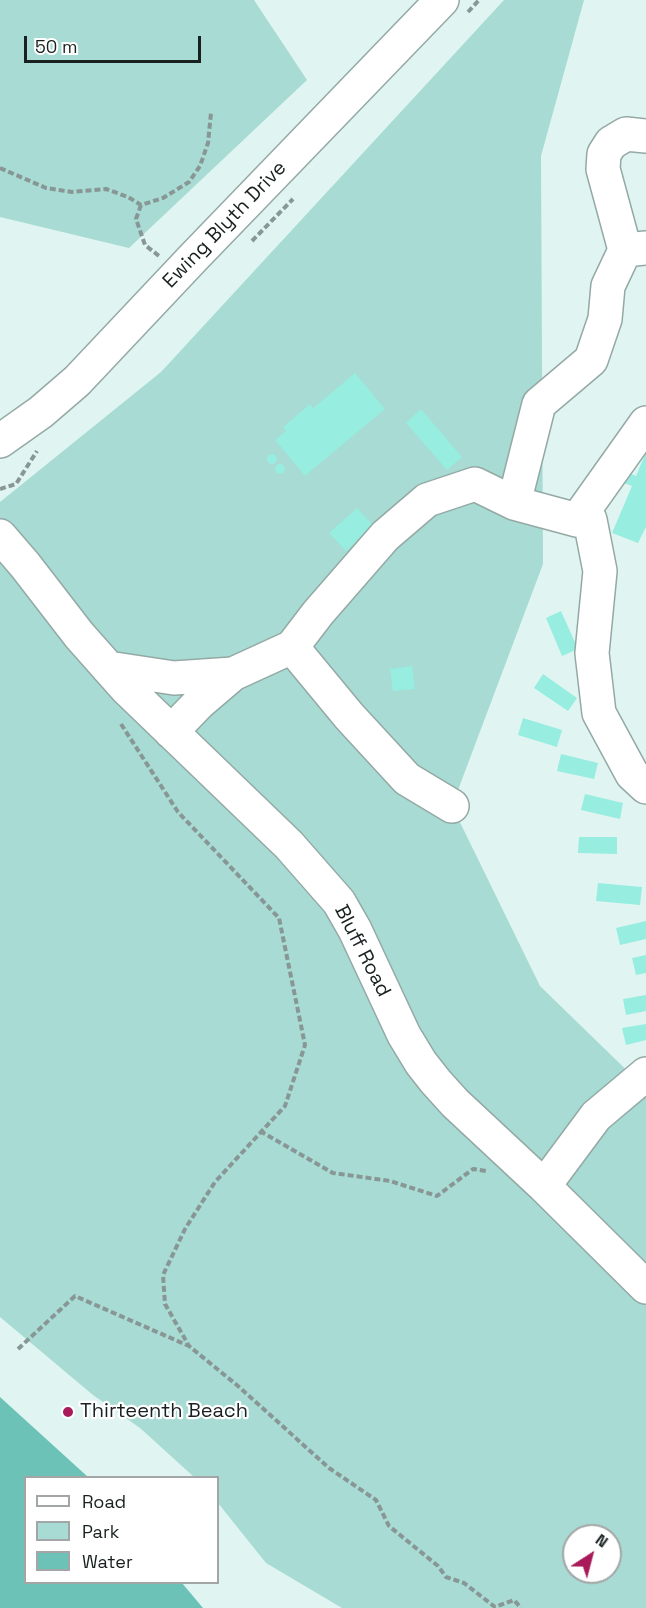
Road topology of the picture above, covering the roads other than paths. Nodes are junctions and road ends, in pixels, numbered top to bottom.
1 (442, 0) edge
2 (646, 136) edge
3 (636, 249) edge
4 (646, 423) edge
5 (0, 441) edge
6 (514, 503) junction
7 (0, 510) edge
8 (577, 520) junction
9 (0, 536) edge
10 (25, 565) junction
11 (292, 647) junction
12 (108, 668) junction
13 (233, 674) junction
14 (171, 732) junction
15 (646, 787) edge
16 (452, 806) dead end
17 (646, 1074) edge
18 (544, 1186) junction
19 (646, 1287) edge

1 - 5 street, Ewing Blyth Drive
2 - 3 street
3 - 6 street
4 - 8 street
6 - 8 street
6 - 11 street
7 - 10 street, Bluff Road
8 - 15 street
9 - 10 street, Bluff Road
10 - 12 street, Bluff Road
11 - 13 street
11 - 16 street
12 - 13 street
12 - 14 street, Bluff Road
13 - 14 street
14 - 18 street, Bluff Road
17 - 18 street
18 - 19 street, Bluff Road

